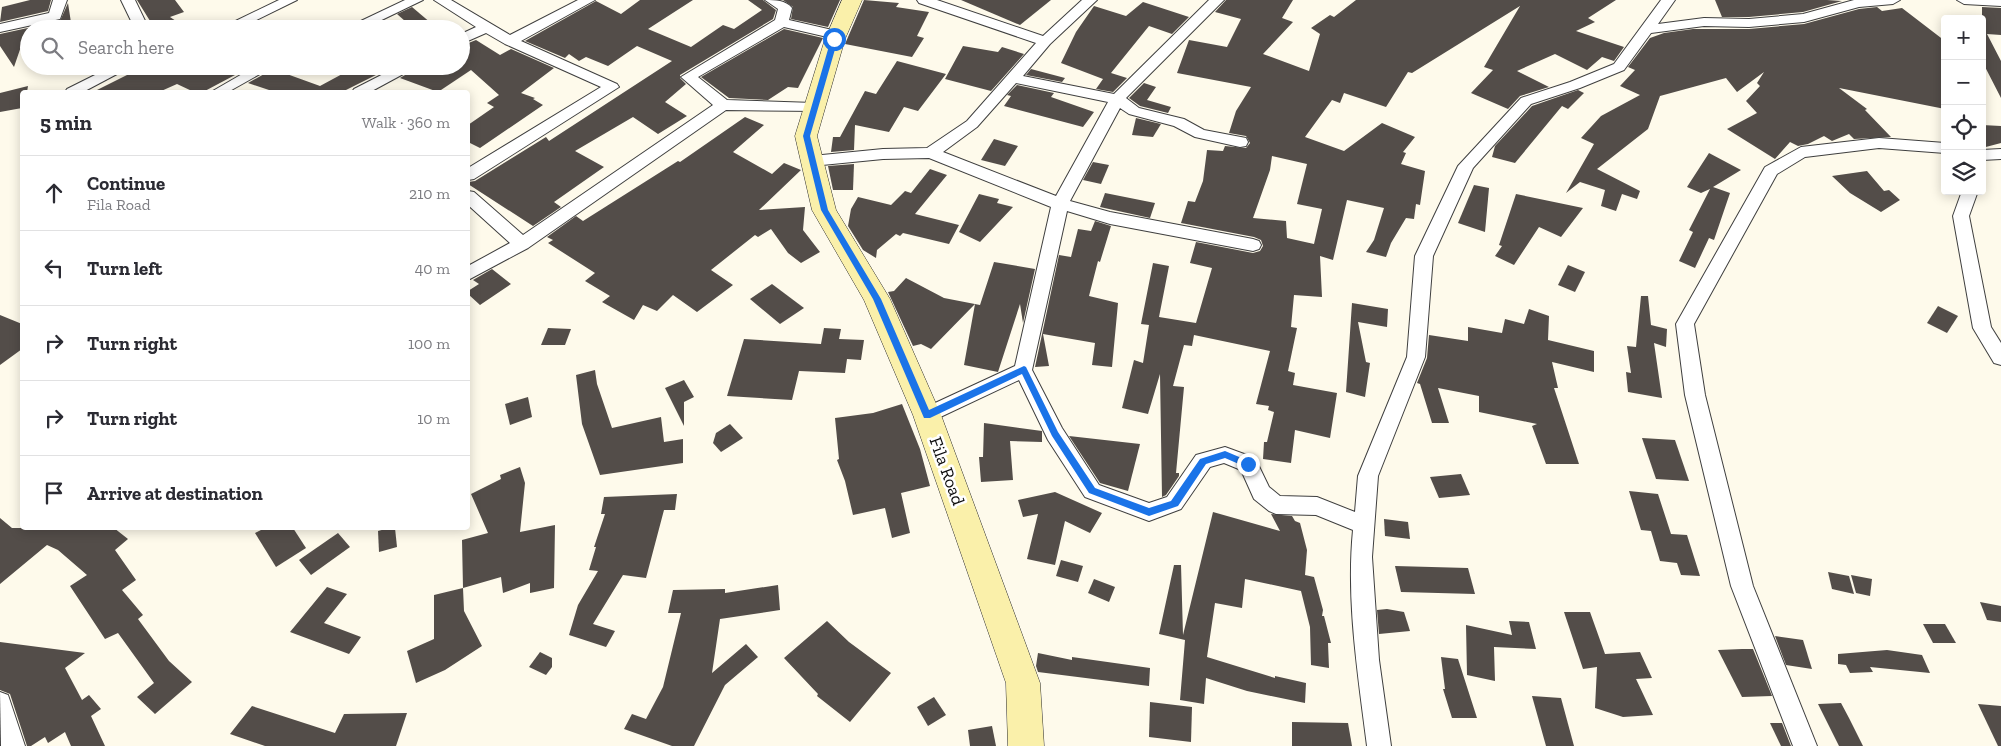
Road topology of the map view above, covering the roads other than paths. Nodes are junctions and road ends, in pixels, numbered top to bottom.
1 (60, 0) edge
2 (128, 0) edge
3 (290, 0) edge
4 (416, 0) edge
5 (588, 0) edge
6 (772, 0) edge
7 (852, 0) edge
8 (924, 0) edge
9 (1090, 0) edge
10 (1216, 0) edge
11 (1668, 0) edge
12 (1893, 0) edge
13 (1964, 0) edge
14 (453, 2) edge
15 (2001, 2) edge
16 (37, 20) edge
17 (138, 20) edge
18 (246, 20) edge
19 (371, 20) edge
20 (782, 22) junction
21 (20, 24) edge
22 (487, 27) junction
23 (0, 28) edge
24 (1649, 29) junction
25 (836, 35) junction
26 (470, 36) edge
27 (510, 41) junction
28 (1045, 41) junction
29 (107, 75) edge
30 (240, 75) edge
31 (393, 75) edge
32 (1012, 78) junction
33 (76, 90) edge
34 (221, 90) edge
35 (363, 90) edge
36 (1117, 99) junction
37 (723, 105) junction
38 (814, 108) junction
39 (1240, 142) dead end
40 (1941, 148) edge
41 (931, 153) junction
42 (2001, 154) edge
43 (1986, 155) edge
44 (812, 161) junction
45 (470, 173) edge
46 (1969, 195) edge
47 (470, 198) edge
48 (1060, 204) junction
49 (522, 244) junction
50 (1253, 245) dead end
51 (470, 273) edge
52 (2001, 358) edge
53 (1024, 370) junction
54 (927, 415) junction
55 (1364, 525) junction
56 (0, 703) edge
57 (1031, 739) edge
58 (13, 746) edge
59 (1379, 746) edge
60 (1805, 746) edge

1 - 16 street
2 - 17 street
3 - 18 street
4 - 19 street
5 - 27 street
6 - 20 street
7 - 25 street, Fila Road
8 - 28 street
9 - 28 street
10 - 36 street
11 - 24 street
12 - 24 street
13 - 15 street
14 - 22 street
20 - 25 street
20 - 37 street
21 - 23 street
22 - 26 street
22 - 27 street
24 - 55 street
25 - 38 street, Fila Road
27 - 45 street
28 - 32 street
29 - 33 street
30 - 34 street
31 - 35 street
32 - 36 street
32 - 41 street
36 - 39 street
36 - 48 street
37 - 38 street
37 - 49 street
38 - 44 street, Fila Road
40 - 60 street
41 - 44 street
41 - 48 street
42 - 43 street
44 - 54 street, Fila Road
46 - 52 street
47 - 49 street
48 - 50 street
48 - 53 street
49 - 51 street
53 - 54 street
53 - 55 street
54 - 57 street, Fila Road
55 - 59 street
56 - 58 street

